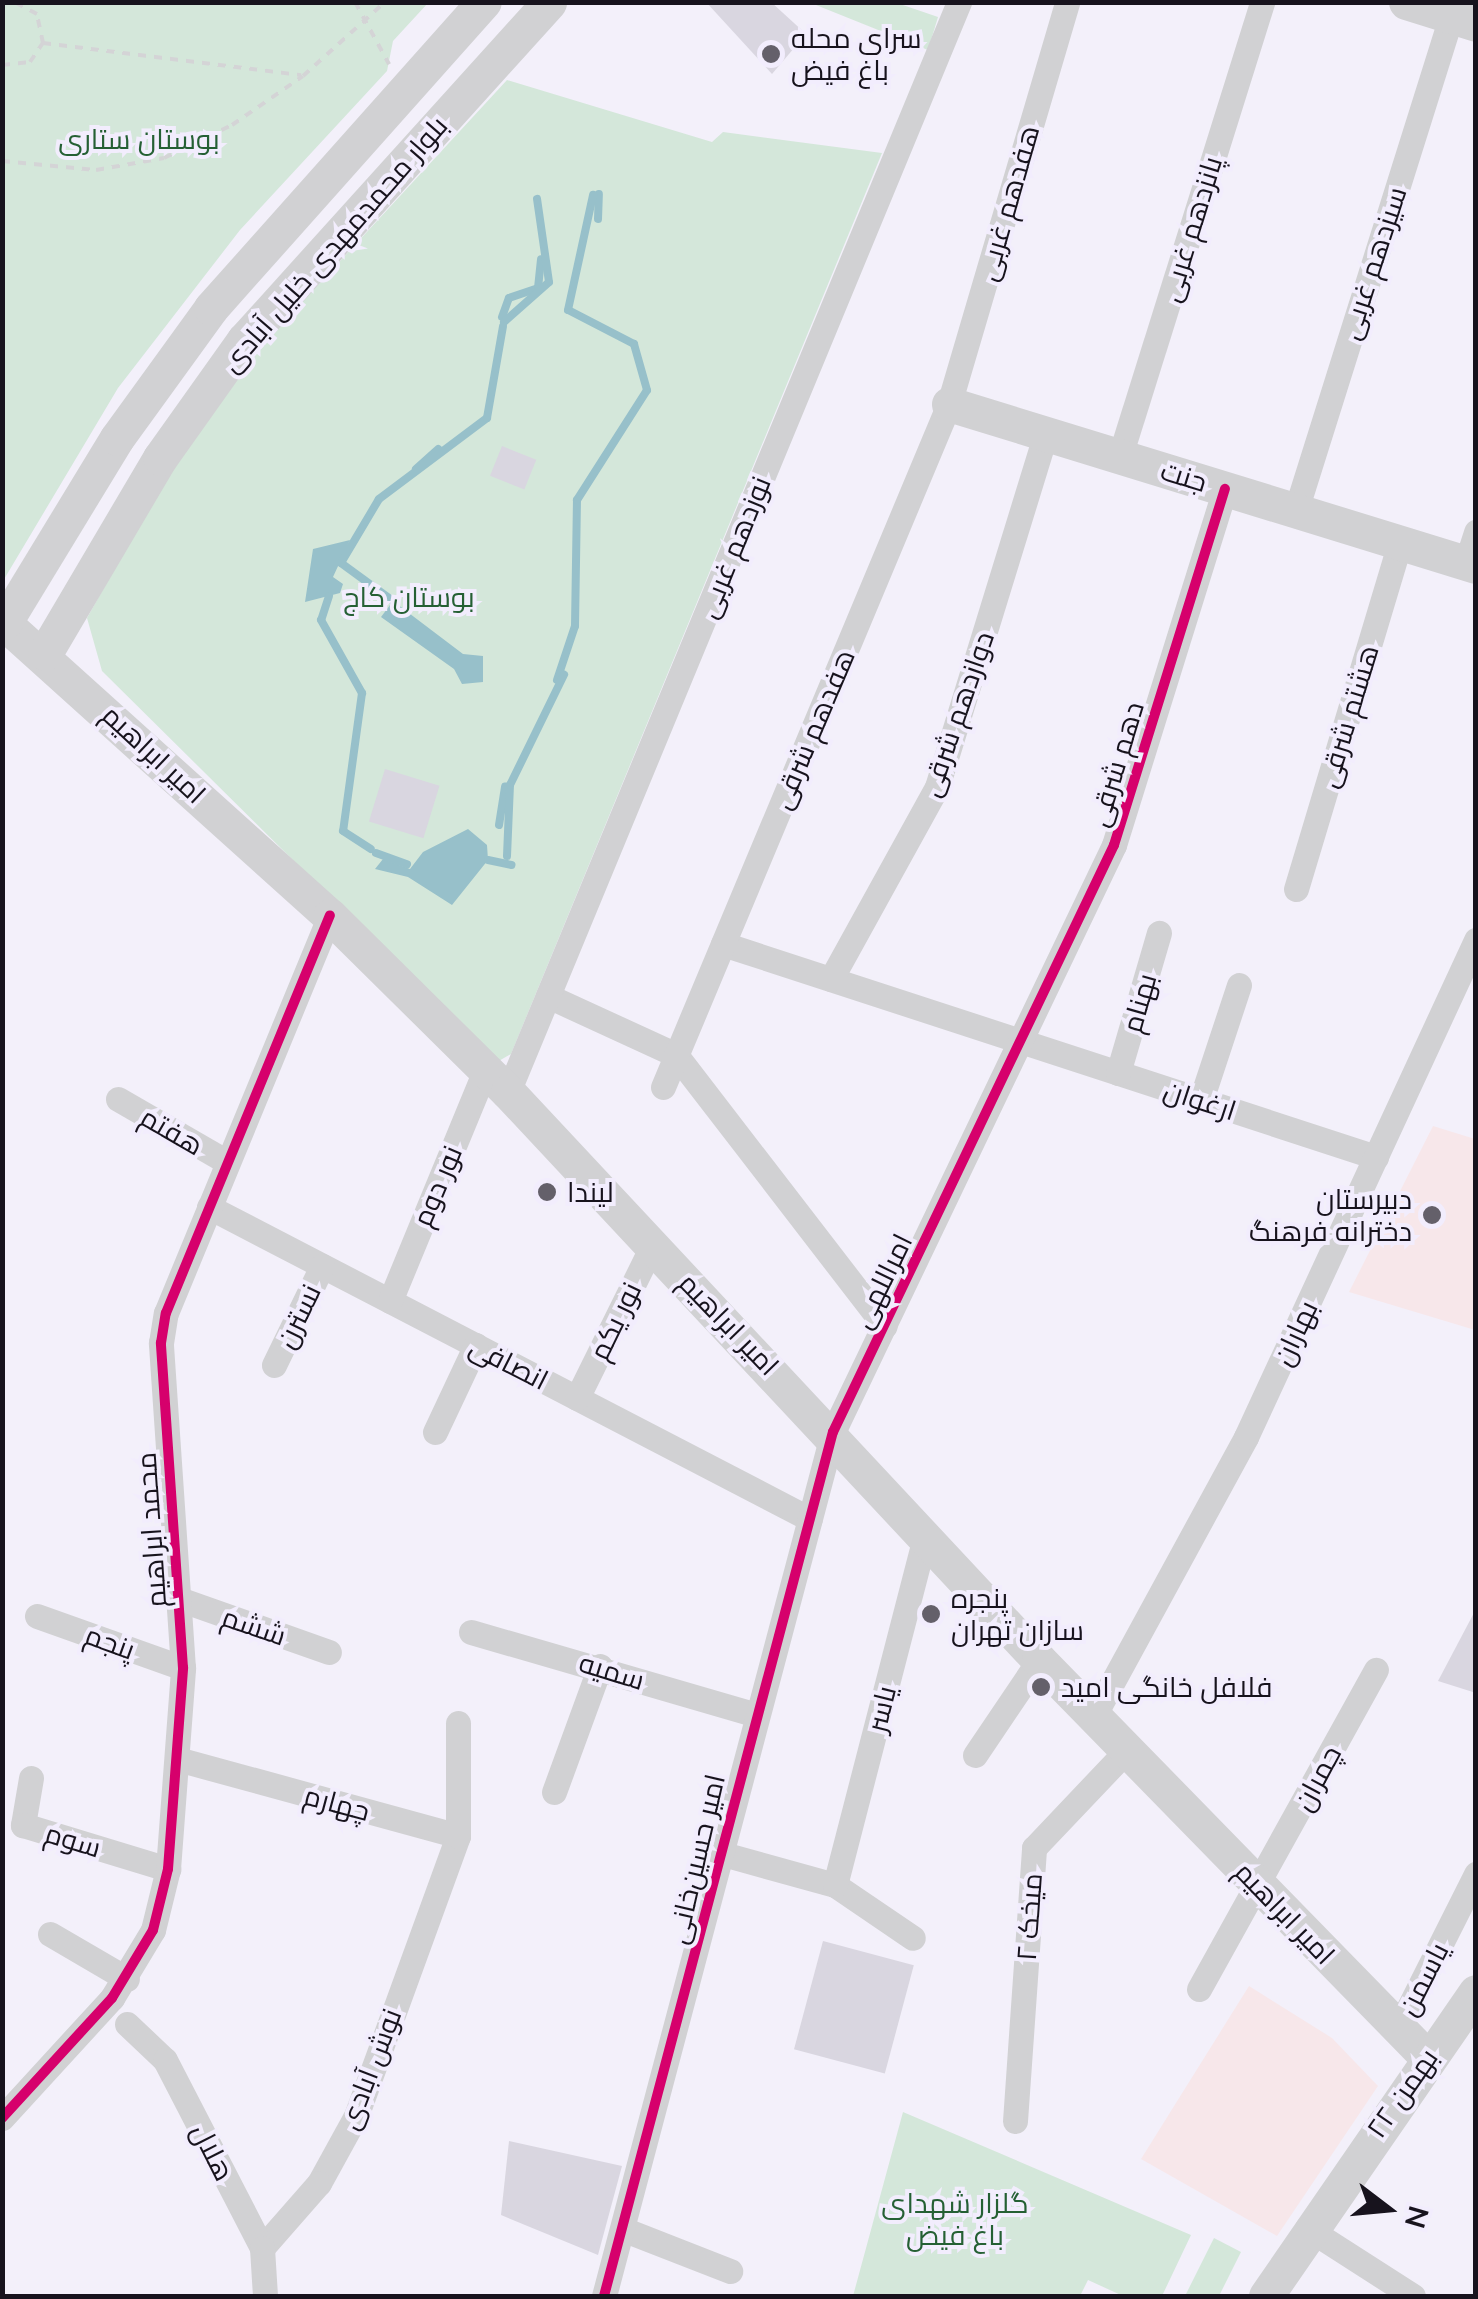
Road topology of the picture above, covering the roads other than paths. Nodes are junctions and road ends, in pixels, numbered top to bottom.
1 (484, 2) edge
2 (549, 2) edge
3 (959, 2) edge
4 (1067, 2) edge
5 (1262, 2) edge
6 (1406, 2) edge
7 (1463, 20) edge
8 (949, 404) junction
9 (1046, 434) junction
10 (1120, 456) junction
11 (1225, 489) junction
12 (1296, 510) junction
13 (1400, 542) junction
14 (1472, 554) edge
15 (42, 566) junction
16 (81, 594) junction
17 (4, 621) edge
18 (45, 653) junction
19 (1296, 889) dead end
20 (330, 916) junction
21 (1159, 933) dead end
22 (1476, 940) edge
23 (723, 944) junction
24 (831, 979) junction
25 (1239, 985) dead end
26 (548, 996) junction
27 (1025, 1042) junction
28 (676, 1055) junction
29 (1118, 1073) junction
30 (497, 1082) junction
31 (663, 1087) dead end
32 (118, 1100) dead end
33 (1201, 1100) junction
34 (1376, 1157) junction
35 (227, 1162) junction
36 (209, 1207) junction
37 (652, 1244) junction
38 (322, 1266) junction
39 (390, 1301) junction
40 (885, 1326) junction
41 (476, 1345) junction
42 (274, 1366) dead end
43 (577, 1398) junction
44 (435, 1432) dead end
45 (833, 1432) junction
46 (810, 1518) junction
47 (926, 1533) junction
48 (178, 1599) junction
49 (37, 1616) dead end
50 (471, 1632) dead end
51 (329, 1652) dead end
52 (1039, 1660) junction
53 (600, 1666) junction
54 (183, 1668) junction
55 (1376, 1670) dead end
56 (752, 1714) junction
57 (1094, 1716) junction
58 (458, 1723) dead end
59 (1127, 1750) junction
60 (975, 1755) dead end
61 (181, 1760) junction
62 (31, 1778) dead end
63 (554, 1792) dead end
64 (458, 1836) junction
65 (723, 1854) junction
66 (168, 1869) junction
67 (1476, 1874) edge
68 (835, 1886) junction
69 (1259, 1886) junction
70 (50, 1934) dead end
71 (913, 1938) dead end
72 (128, 1979) junction
73 (1199, 1989) dead end
74 (1473, 2002) edge
75 (127, 2024) dead end
76 (1398, 2030) junction
77 (1427, 2058) junction
78 (2, 2118) edge
79 (1015, 2121) dead end
80 (1308, 2228) junction
81 (625, 2230) junction
82 (262, 2248) junction
83 (730, 2271) dead end
84 (265, 2296) edge
85 (604, 2296) edge
86 (1266, 2296) edge
87 (1413, 2296) edge

1 - 15 main road, بلوار محمدمهدی خلیل آبادی
2 - 16 main road, بلوار محمدمهدی خلیل آبادی
3 - 26 street, نوزدهم غربی
4 - 8 street, هفدهم غربی
5 - 10 street, پانزدهم غربی
6 - 7 main road
7 - 12 street, سیزدهم غربی
8 - 9 main road, جنت
8 - 23 street, هفدهم شرقی
9 - 10 main road, جنت
9 - 24 street, دوازدهم شرقی
10 - 11 main road, جنت
11 - 12 main road, جنت
11 - 27 street, دهم شرقی
12 - 13 main road, جنت
13 - 14 main road, جنت
13 - 19 street, هشتم شرقی
15 - 16 main road
15 - 17 main road, بلوار محمدمهدی خلیل آبادی
16 - 18 main road, بلوار محمدمهدی خلیل آبادی
17 - 18 main road, امیر ابراهیم
18 - 20 main road, امیر ابراهیم
20 - 30 main road, امیر ابراهیم
20 - 35 street, محمد ابراهیم
21 - 29 street, بهنام
22 - 34 street, بهاران
23 - 24 street, ارغوان
23 - 28 street, هفدهم شرقی
24 - 27 street, ارغوان
25 - 33 street
26 - 28 street
26 - 30 street, نوزدهم غربی
27 - 29 street, ارغوان
27 - 40 street, امراللهی
28 - 31 street, هفدهم شرقی
28 - 40 street
29 - 33 street, ارغوان
30 - 37 main road, امیر ابراهیم
30 - 39 street, نور دوم
32 - 35 street, هفتم
33 - 34 street, ارغوان
34 - 57 street, بهاران
35 - 36 street, محمد ابراهیم
36 - 38 street, انصافی
36 - 48 street, محمد ابراهیم
37 - 43 street, نور یکم
37 - 45 main road, امیر ابراهیم
38 - 39 street, انصافی
38 - 42 street, نسترن
39 - 41 street, انصافی
40 - 45 street, امراللهی
41 - 43 street, انصافی
41 - 44 street
43 - 46 street, انصافی
45 - 46 street, امیر حسین‌خانی
45 - 47 main road, امیر ابراهیم
46 - 56 street, امیر حسین‌خانی
47 - 52 main road, امیر ابراهیم
47 - 68 street, یاسر
48 - 51 street, ششم
48 - 54 street, محمد ابراهیم
49 - 54 street, پنجم
50 - 53 street, سمیه
52 - 57 main road, امیر ابراهیم
52 - 60 street
53 - 56 street, سمیه
53 - 63 street
54 - 61 street, محمد ابراهیم
55 - 69 street, چمران
56 - 65 street, امیر حسین‌خانی
57 - 59 main road, امیر ابراهیم
58 - 64 street
59 - 69 main road, امیر ابراهیم
59 - 79 street, میخک ۲
61 - 64 street, چهارم
61 - 66 street, محمد ابراهیم
62 - 66 street, سوم
64 - 82 street, نوش آبادی
65 - 68 street
65 - 81 street, امیر حسین‌خانی
66 - 72 street, محمد ابراهیم
67 - 76 street, یاسمن
68 - 71 street
69 - 73 street, چمران
69 - 76 main road, امیر ابراهیم
70 - 72 street
72 - 78 street, محمد ابراهیم
74 - 77 main road, ۲۲ بهمن
75 - 82 street, هلال
76 - 77 main road, امیر ابراهیم
77 - 80 main road, ۲۲ بهمن
80 - 86 main road, ۲۲ بهمن
80 - 87 street
81 - 83 street
81 - 85 street, امیر حسین‌خانی
82 - 84 street, هلال

